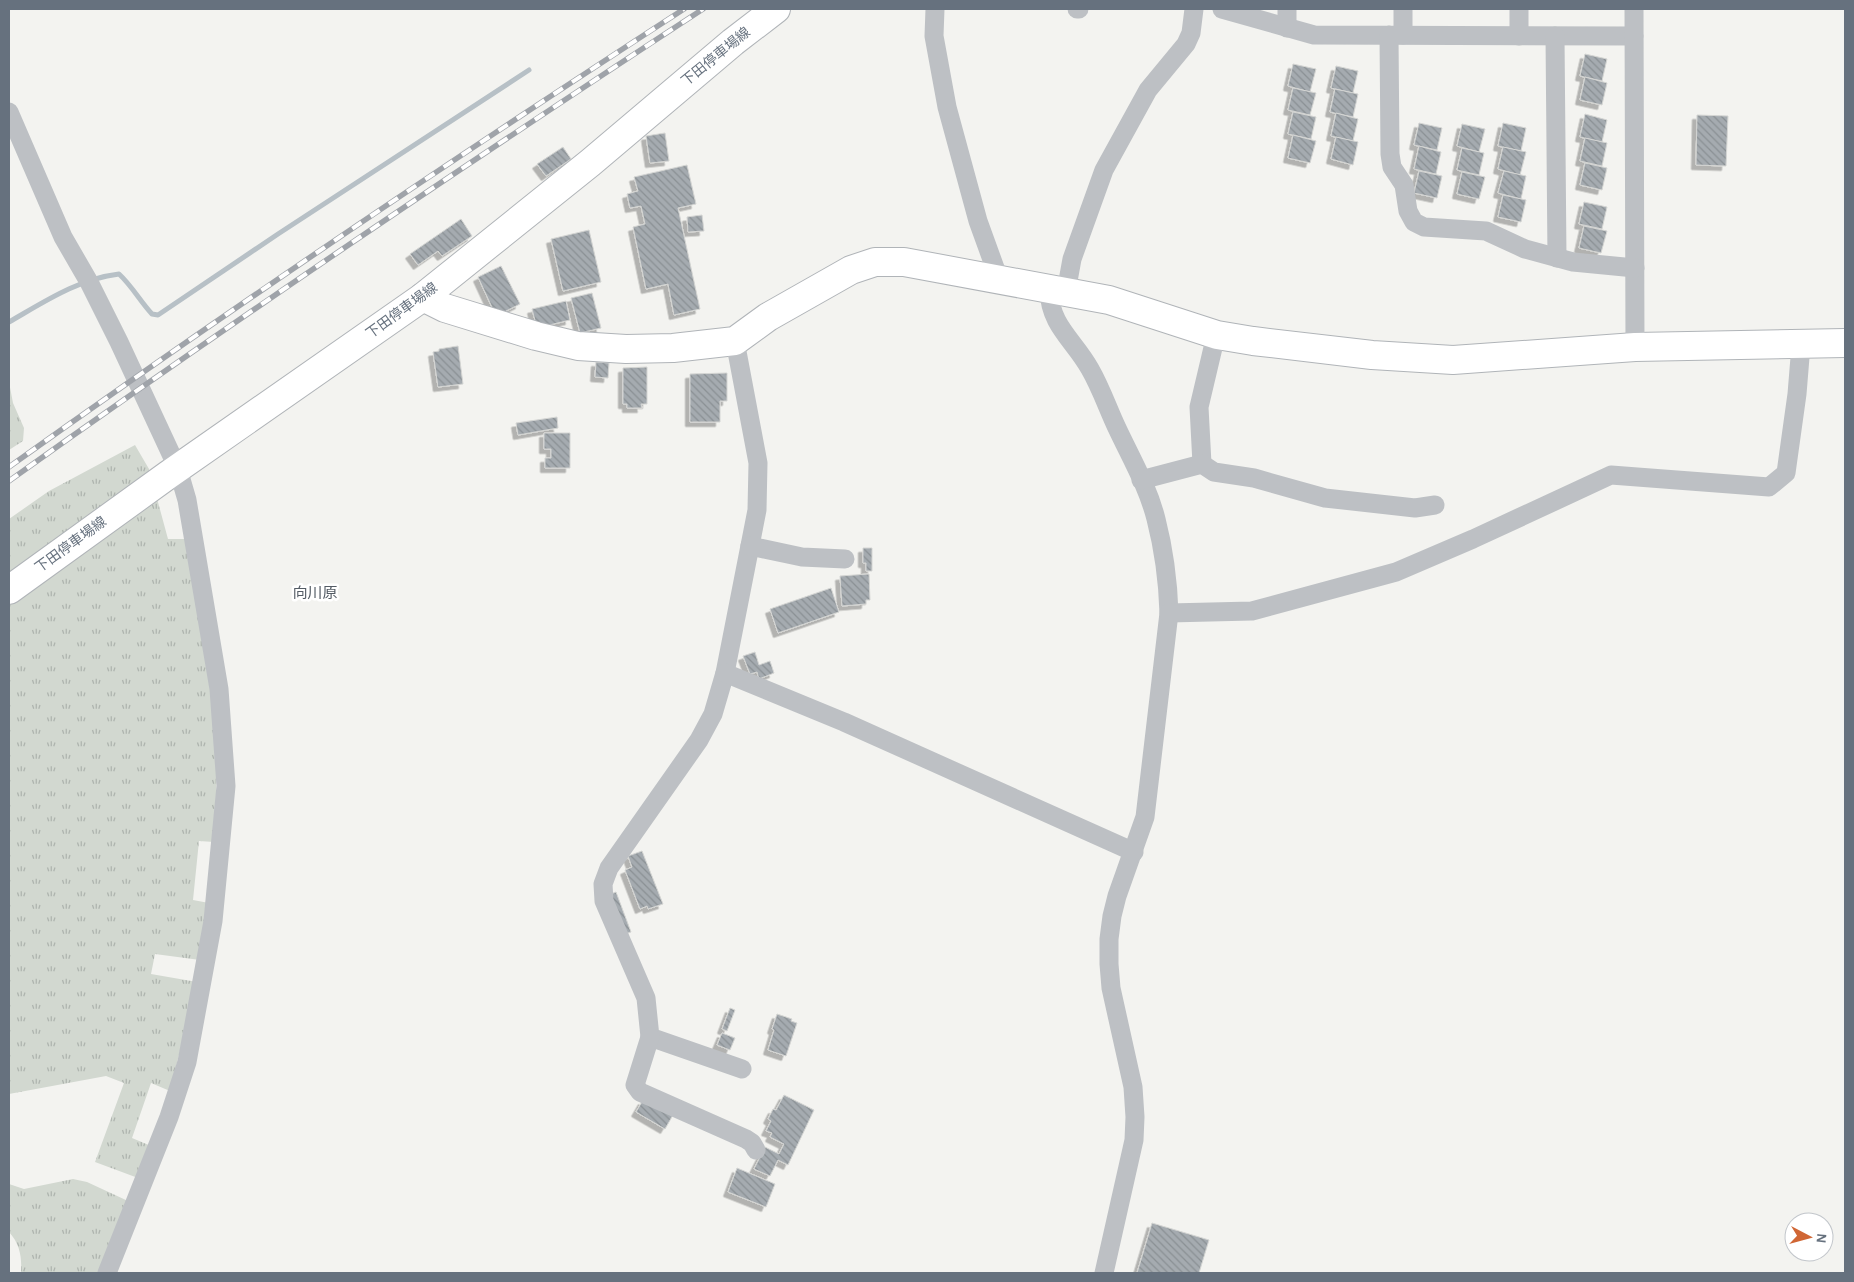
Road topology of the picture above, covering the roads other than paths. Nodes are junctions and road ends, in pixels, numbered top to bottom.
1 (776, 9) edge
2 (934, 9) edge
3 (1194, 9) edge
4 (1222, 9) edge
5 (1286, 9) edge
6 (1403, 9) edge
7 (1519, 9) edge
8 (1634, 9) edge
9 (1286, 28) junction
10 (1396, 35) junction
11 (1519, 36) junction
12 (1555, 36) junction
13 (1634, 36) junction
14 (9, 112) edge
15 (1556, 258) junction
16 (1635, 268) junction
17 (999, 279) junction
18 (1058, 291) junction
19 (423, 297) junction
20 (1216, 335) junction
21 (735, 341) junction
22 (1845, 343) edge
23 (1801, 345) junction
24 (1635, 347) junction
25 (1202, 464) junction
26 (173, 472) junction
27 (1141, 480) junction
28 (1435, 505) dead end
29 (750, 546) junction
30 (845, 559) dead end
31 (9, 590) edge
32 (1169, 613) junction
33 (725, 673) junction
34 (1134, 852) junction
35 (650, 1037) junction
36 (742, 1070) dead end
37 (756, 1150) dead end
38 (107, 1273) edge
39 (1104, 1273) edge

1 - 19 street, 下田停車場線
2 - 17 street
3 - 18 street
4 - 9 street
5 - 9 street
6 - 10 street
7 - 11 street
8 - 13 street
9 - 10 street
10 - 11 street
10 - 15 street
11 - 12 street
12 - 13 street
12 - 15 street
13 - 16 street
14 - 26 street
15 - 16 street
16 - 24 street
17 - 18 street
17 - 21 street
18 - 20 street
18 - 27 street
19 - 21 street
19 - 26 street, 下田停車場線
20 - 24 street
20 - 25 street
21 - 29 street
22 - 23 street
23 - 24 street
23 - 32 street
25 - 27 street
25 - 28 street
26 - 31 street, 下田停車場線
26 - 38 street
27 - 32 street
29 - 30 street
29 - 33 street
32 - 34 street
33 - 34 street
33 - 35 street
34 - 39 street
35 - 36 street
35 - 37 street

